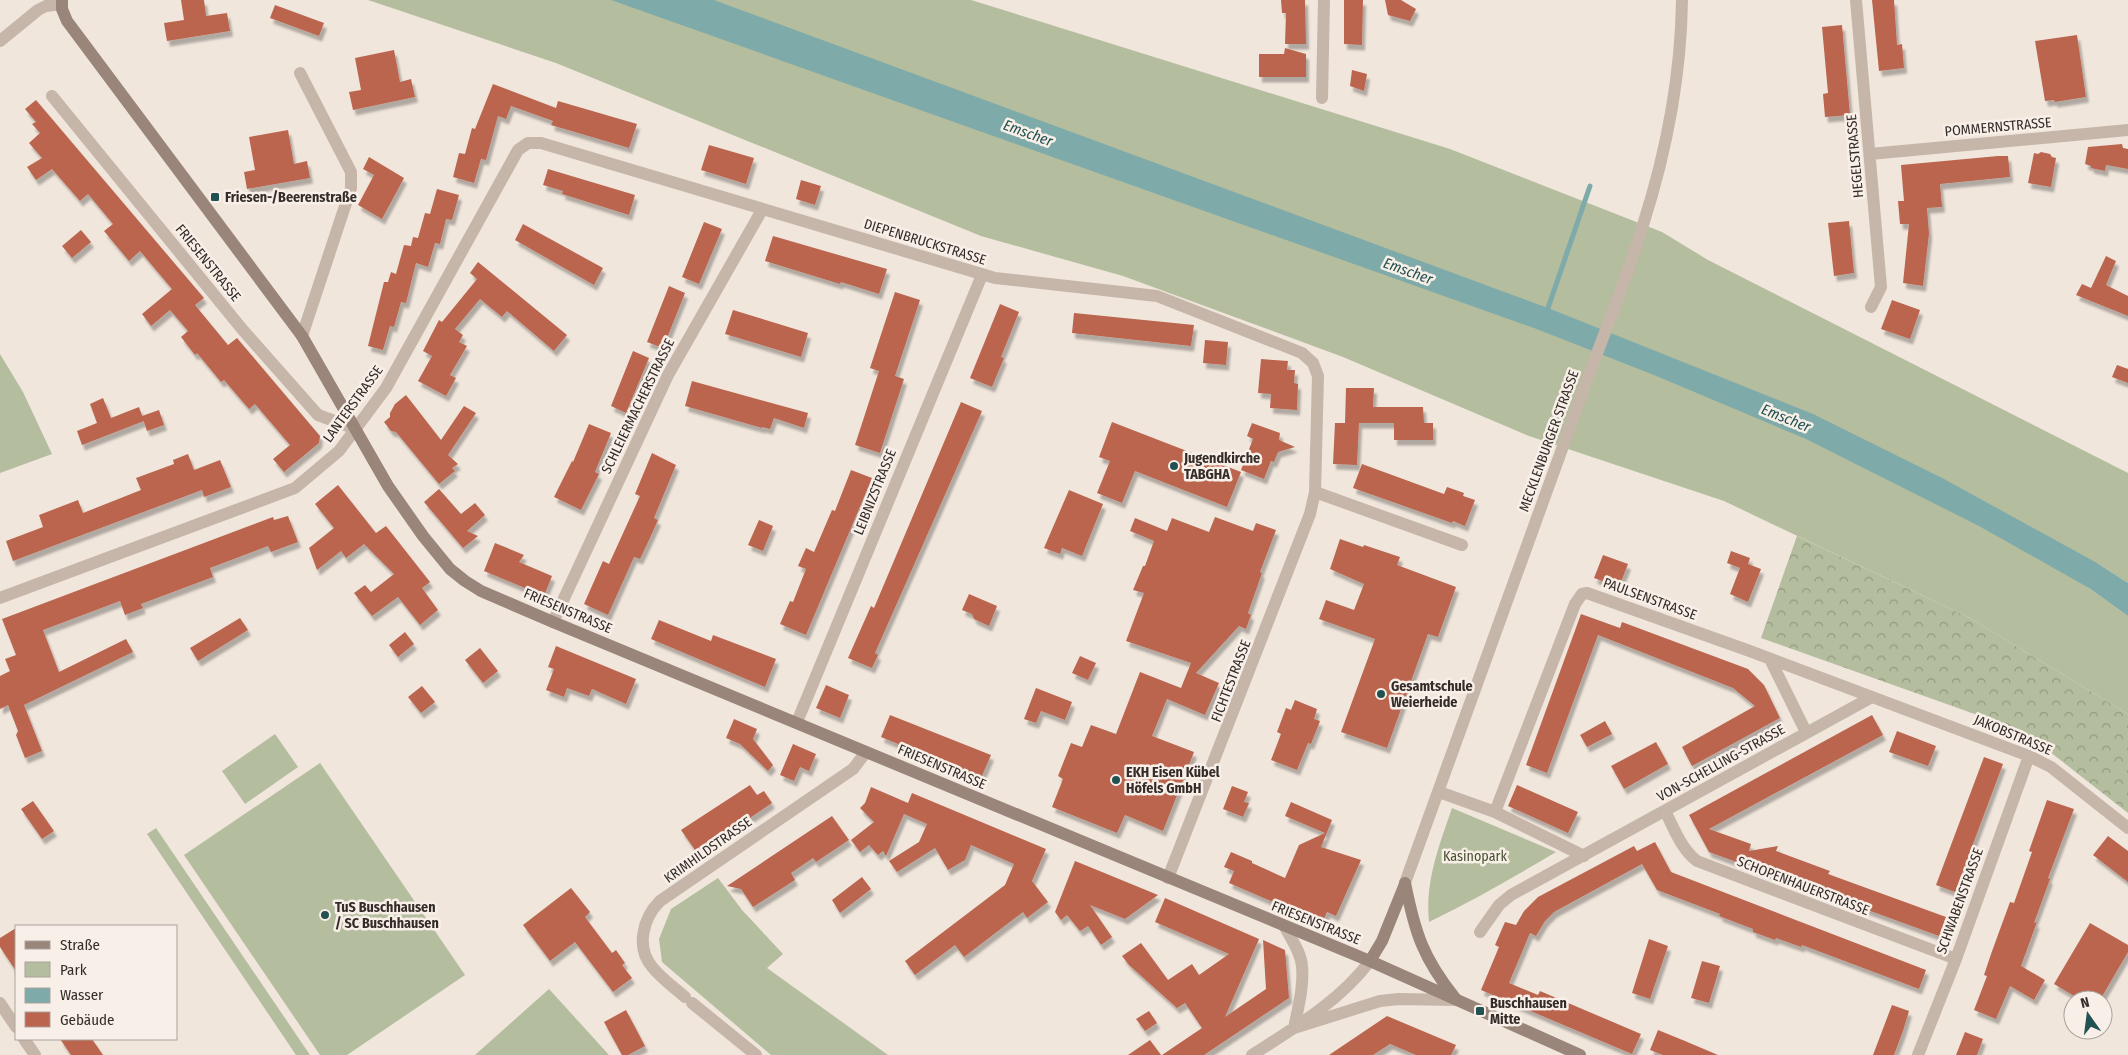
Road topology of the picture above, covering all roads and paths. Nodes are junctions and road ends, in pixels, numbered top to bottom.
1 (1324, 0) edge
2 (1682, 0) edge
3 (1856, 0) edge
4 (62, 2) edge
5 (0, 42) edge
6 (300, 73) dead end
7 (52, 96) dead end
8 (1322, 98) dead end
9 (2128, 130) edge
10 (541, 143) joint
11 (1870, 154) junction
12 (762, 210) junction
13 (982, 275) junction
14 (1871, 307) dead end
15 (302, 336) junction
16 (1302, 353) joint
17 (356, 429) junction
18 (1315, 492) junction
19 (1462, 545) dead end
20 (0, 598) edge
21 (553, 622) junction
22 (1770, 659) junction
23 (1872, 697) junction
24 (797, 722) junction
25 (1806, 732) junction
26 (866, 752) junction
27 (2028, 756) junction
28 (1439, 792) junction
29 (1665, 811) junction
30 (1495, 812) junction
31 (2128, 828) edge
32 (1584, 856) junction
33 (1168, 878) junction
34 (1405, 883) junction
35 (1285, 927) junction
36 (1480, 932) dead end
37 (1956, 959) junction
38 (1370, 961) junction
39 (1457, 1000) junction
40 (0, 1002) edge
41 (15, 1025) edge
42 (1294, 1028) junction
43 (25, 1040) edge
44 (35, 1055) edge
45 (756, 1055) edge
46 (1252, 1055) edge
47 (1580, 1055) edge
48 (1918, 1055) edge

1 - 8 street
2 - 28 street, MECKLENBURGER STRASSE
3 - 11 street, HEGELSTRASSE
4 - 5 street
4 - 15 main road, FRIESENSTRASSE
6 - 15 street
7 - 17 street, FRIESENSTRASSE
9 - 11 street, POMMERNSTRASSE
10 - 12 street, DIEPENBRUCKSTRASSE
10 - 17 street, LANTERSTRASSE
11 - 14 street, HEGELSTRASSE
12 - 13 street, DIEPENBRUCKSTRASSE
12 - 21 street, SCHLEIERMACHERSTRASSE
13 - 16 street, DIEPENBRUCKSTRASSE
13 - 24 street, LEIBNIZSTRASSE
15 - 17 main road, FRIESENSTRASSE
16 - 18 street, FICHTESTRASSE
17 - 20 street, LANTERSTRASSE
17 - 21 main road, FRIESENSTRASSE
18 - 19 street
18 - 33 street, FICHTESTRASSE
21 - 24 main road, FRIESENSTRASSE
22 - 23 street, PAULSENSTRASSE
22 - 25 street
22 - 30 street, PAULSENSTRASSE
23 - 25 street, VON-SCHELLING-STRASSE
23 - 27 street, JAKOBSTRASSE
24 - 26 main road, FRIESENSTRASSE
25 - 29 street, VON-SCHELLING-STRASSE
26 - 33 main road, FRIESENSTRASSE
26 - 45 street, KRIMHILDSTRASSE
27 - 31 street, JAKOBSTRASSE
27 - 37 street, SCHWABENSTRASSE
28 - 30 street
28 - 34 street, MECKLENBURGER STRASSE
29 - 32 street, VON-SCHELLING-STRASSE
29 - 37 street, SCHOPENHAUERSTRASSE
30 - 32 street
32 - 36 street, VON-SCHELLING-STRASSE
33 - 35 main road, FRIESENSTRASSE
34 - 38 main road, MECKLENBURGER STRASSE
34 - 39 main road
35 - 38 main road, FRIESENSTRASSE
35 - 42 street
37 - 48 street, SCHWABENSTRASSE
38 - 39 main road, FRIESENSTRASSE
38 - 42 street
39 - 42 street
39 - 47 main road, FRIESENSTRASSE
40 - 41 street
42 - 46 street
43 - 44 street

